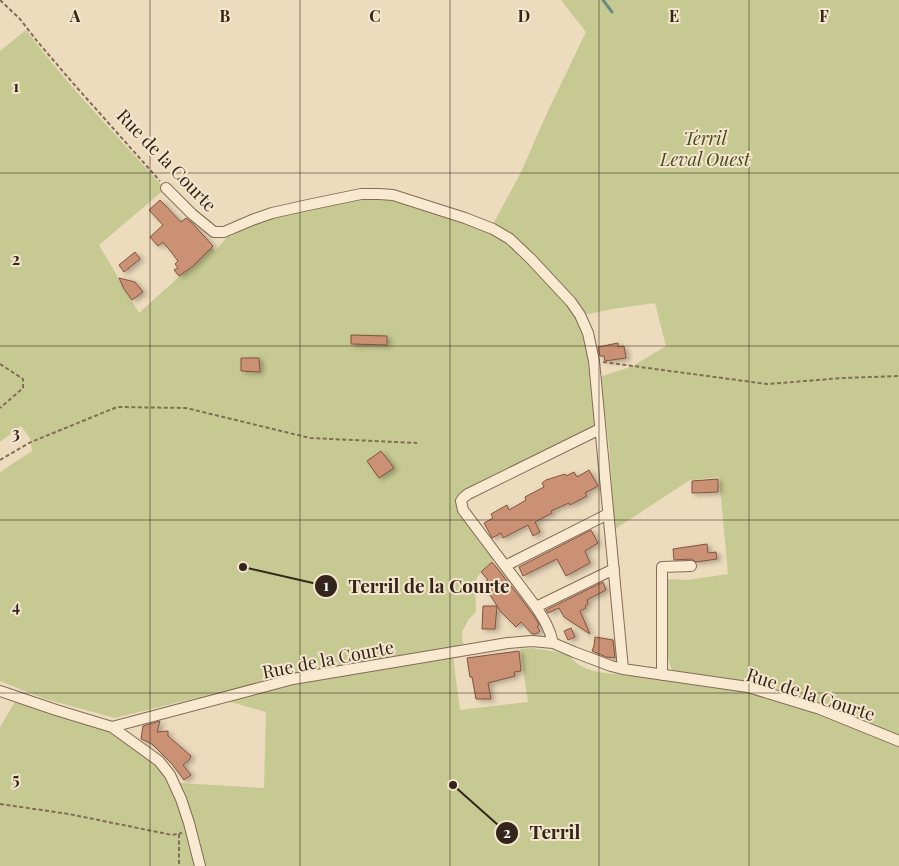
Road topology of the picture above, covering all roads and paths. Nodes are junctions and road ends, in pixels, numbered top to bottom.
1 (0, 0) edge
2 (166, 188) joint
3 (594, 361) junction
4 (0, 364) edge
5 (899, 376) edge
6 (0, 408) edge
7 (600, 429) junction
8 (416, 443) dead end
9 (0, 460) edge
10 (608, 514) junction
11 (506, 566) junction
12 (691, 566) dead end
13 (614, 568) junction
14 (536, 607) junction
15 (553, 643) junction
16 (623, 669) junction
17 (662, 675) junction
18 (0, 691) edge
19 (112, 727) junction
20 (899, 741) edge
21 (0, 804) edge
22 (191, 831) junction
23 (179, 834) junction
24 (180, 866) edge
25 (200, 866) edge

1 - 2 path, Rue de la Courte
2 - 3 street, Rue de la Courte
3 - 5 path
3 - 7 street, Rue de la Courte
4 - 6 path
7 - 10 street, Rue de la Courte
7 - 11 street
8 - 9 path
10 - 11 street
10 - 13 street, Rue de la Courte
11 - 14 street
12 - 17 street
13 - 14 street
13 - 16 street, Rue de la Courte
14 - 15 street
15 - 16 street, Rue de la Courte
15 - 19 street, Rue de la Courte
16 - 17 street, Rue de la Courte
17 - 20 street, Rue de la Courte
18 - 19 street
19 - 22 street
21 - 23 path
22 - 23 path
22 - 25 street
23 - 24 path

